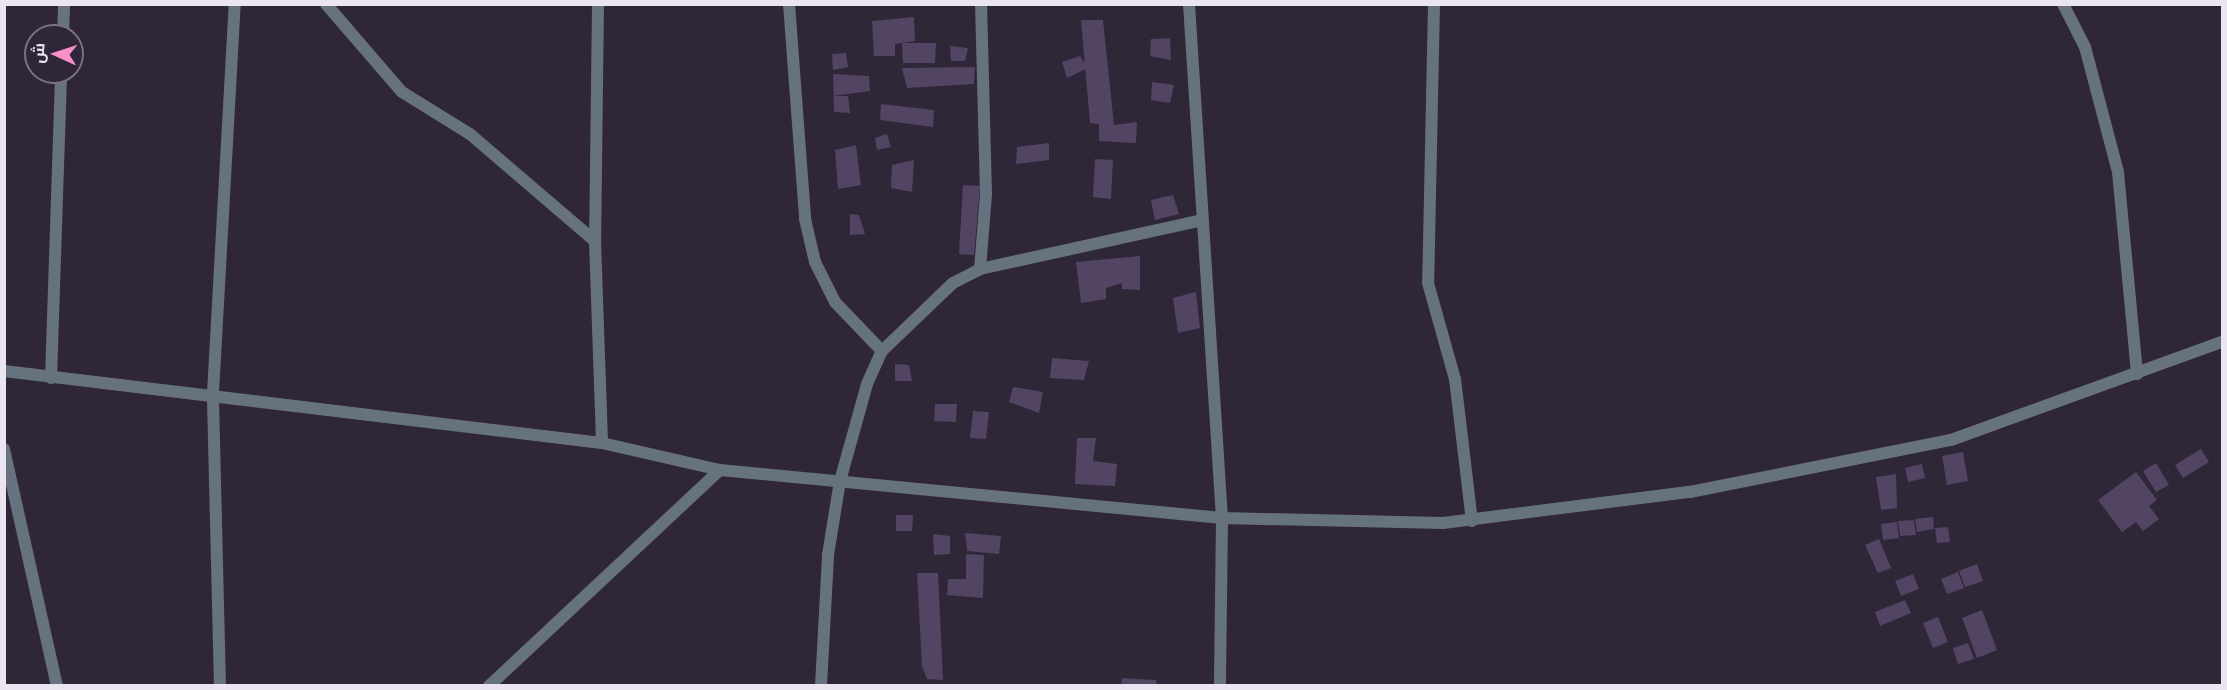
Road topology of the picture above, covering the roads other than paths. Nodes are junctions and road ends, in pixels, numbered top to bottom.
1 (64, 4) edge
2 (235, 4) edge
3 (326, 4) edge
4 (598, 4) edge
5 (789, 4) edge
6 (981, 4) edge
7 (1189, 4) edge
8 (1434, 4) edge
9 (2063, 4) edge
10 (63, 24) edge
11 (61, 84) edge
12 (1199, 221) junction
13 (595, 241) junction
14 (980, 269) junction
15 (2223, 342) edge
16 (882, 351) junction
17 (4, 370) edge
18 (2137, 374) junction
19 (51, 378) junction
20 (213, 393) junction
21 (602, 442) junction
22 (4, 449) edge
23 (720, 471) junction
24 (840, 481) junction
25 (1222, 518) junction
26 (1472, 521) junction
27 (57, 686) edge
28 (220, 686) edge
29 (489, 686) edge
30 (821, 686) edge
31 (1220, 686) edge

1 - 10 street
2 - 20 street
3 - 13 street
4 - 13 street
5 - 16 street
6 - 14 street
7 - 12 street
8 - 26 street
9 - 18 street
11 - 19 street
12 - 14 street
12 - 25 street
13 - 21 street
14 - 16 street
15 - 18 street
16 - 24 street
17 - 19 street
18 - 26 street
19 - 20 street
20 - 21 street
20 - 28 street
21 - 23 street
22 - 27 street
23 - 24 street
23 - 29 street
24 - 25 street
24 - 30 street
25 - 26 street
25 - 31 street

